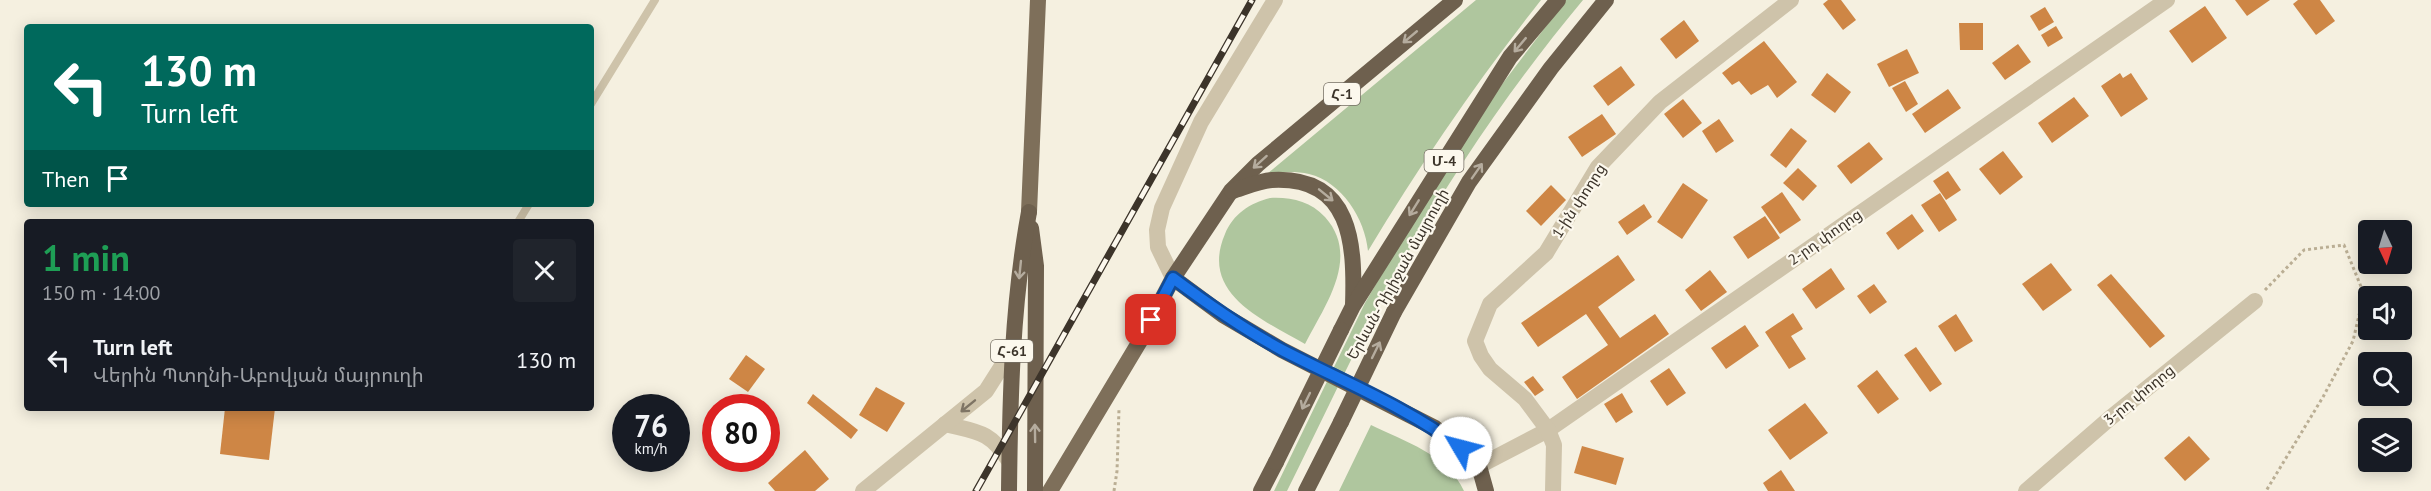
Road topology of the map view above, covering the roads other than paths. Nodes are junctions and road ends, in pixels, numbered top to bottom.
1 (655, 0) edge
2 (1038, 0) edge
3 (1275, 0) edge
4 (1455, 0) edge
5 (1558, 0) edge
6 (1606, 0) edge
7 (1791, 0) edge
8 (2165, 1) edge
9 (594, 99) edge
10 (1231, 191) junction
11 (1029, 212) junction
12 (1173, 278) junction
13 (2255, 301) road end
14 (1353, 306) junction
15 (1012, 350) junction
16 (945, 424) junction
17 (1548, 430) junction
18 (1009, 461) junction
19 (1321, 461) junction
20 (1479, 466) junction
21 (863, 491) edge
22 (1009, 491) edge
23 (1035, 491) edge
24 (1050, 491) edge
25 (1261, 491) edge
26 (1306, 491) edge
27 (1315, 491) edge
28 (1486, 491) edge
29 (1553, 491) edge
30 (2026, 491) edge

1 - 9 lane
2 - 11 main road, Հ-61
3 - 12 street
4 -> 10 highway, Հ-1
5 -> 14 highway, Երևան-Դիլիջան մայրուղի / Մ-4
19 -> 6 highway, Երևան-Դիլիջան մայրուղի / Մ-4, bridge
7 - 17 street, 1-ին փողոց
8 - 17 street, 2-րդ փողոց
10 - 12 highway, Հ-1
10 -> 14 highway
11 -> 15 highway, Հ-61
23 -> 11 highway, Հ-61
12 - 20 highway
12 - 24 main road, Հ-1
13 - 30 street, 3-րդ փողոց
14 -> 25 highway, Երևան-Դիլիջան մայրուղի / Մ-4, bridge
15 -> 16 street
15 - 18 highway, Հ-61
16 - 18 street
16 - 21 street
17 - 20 street, 2-րդ փողոց
17 - 29 street
18 - 22 highway, Հ-61
19 - 26 highway, Երևան-Դիլիջան մայրուղի / Մ-4
19 - 27 highway
20 - 28 highway

